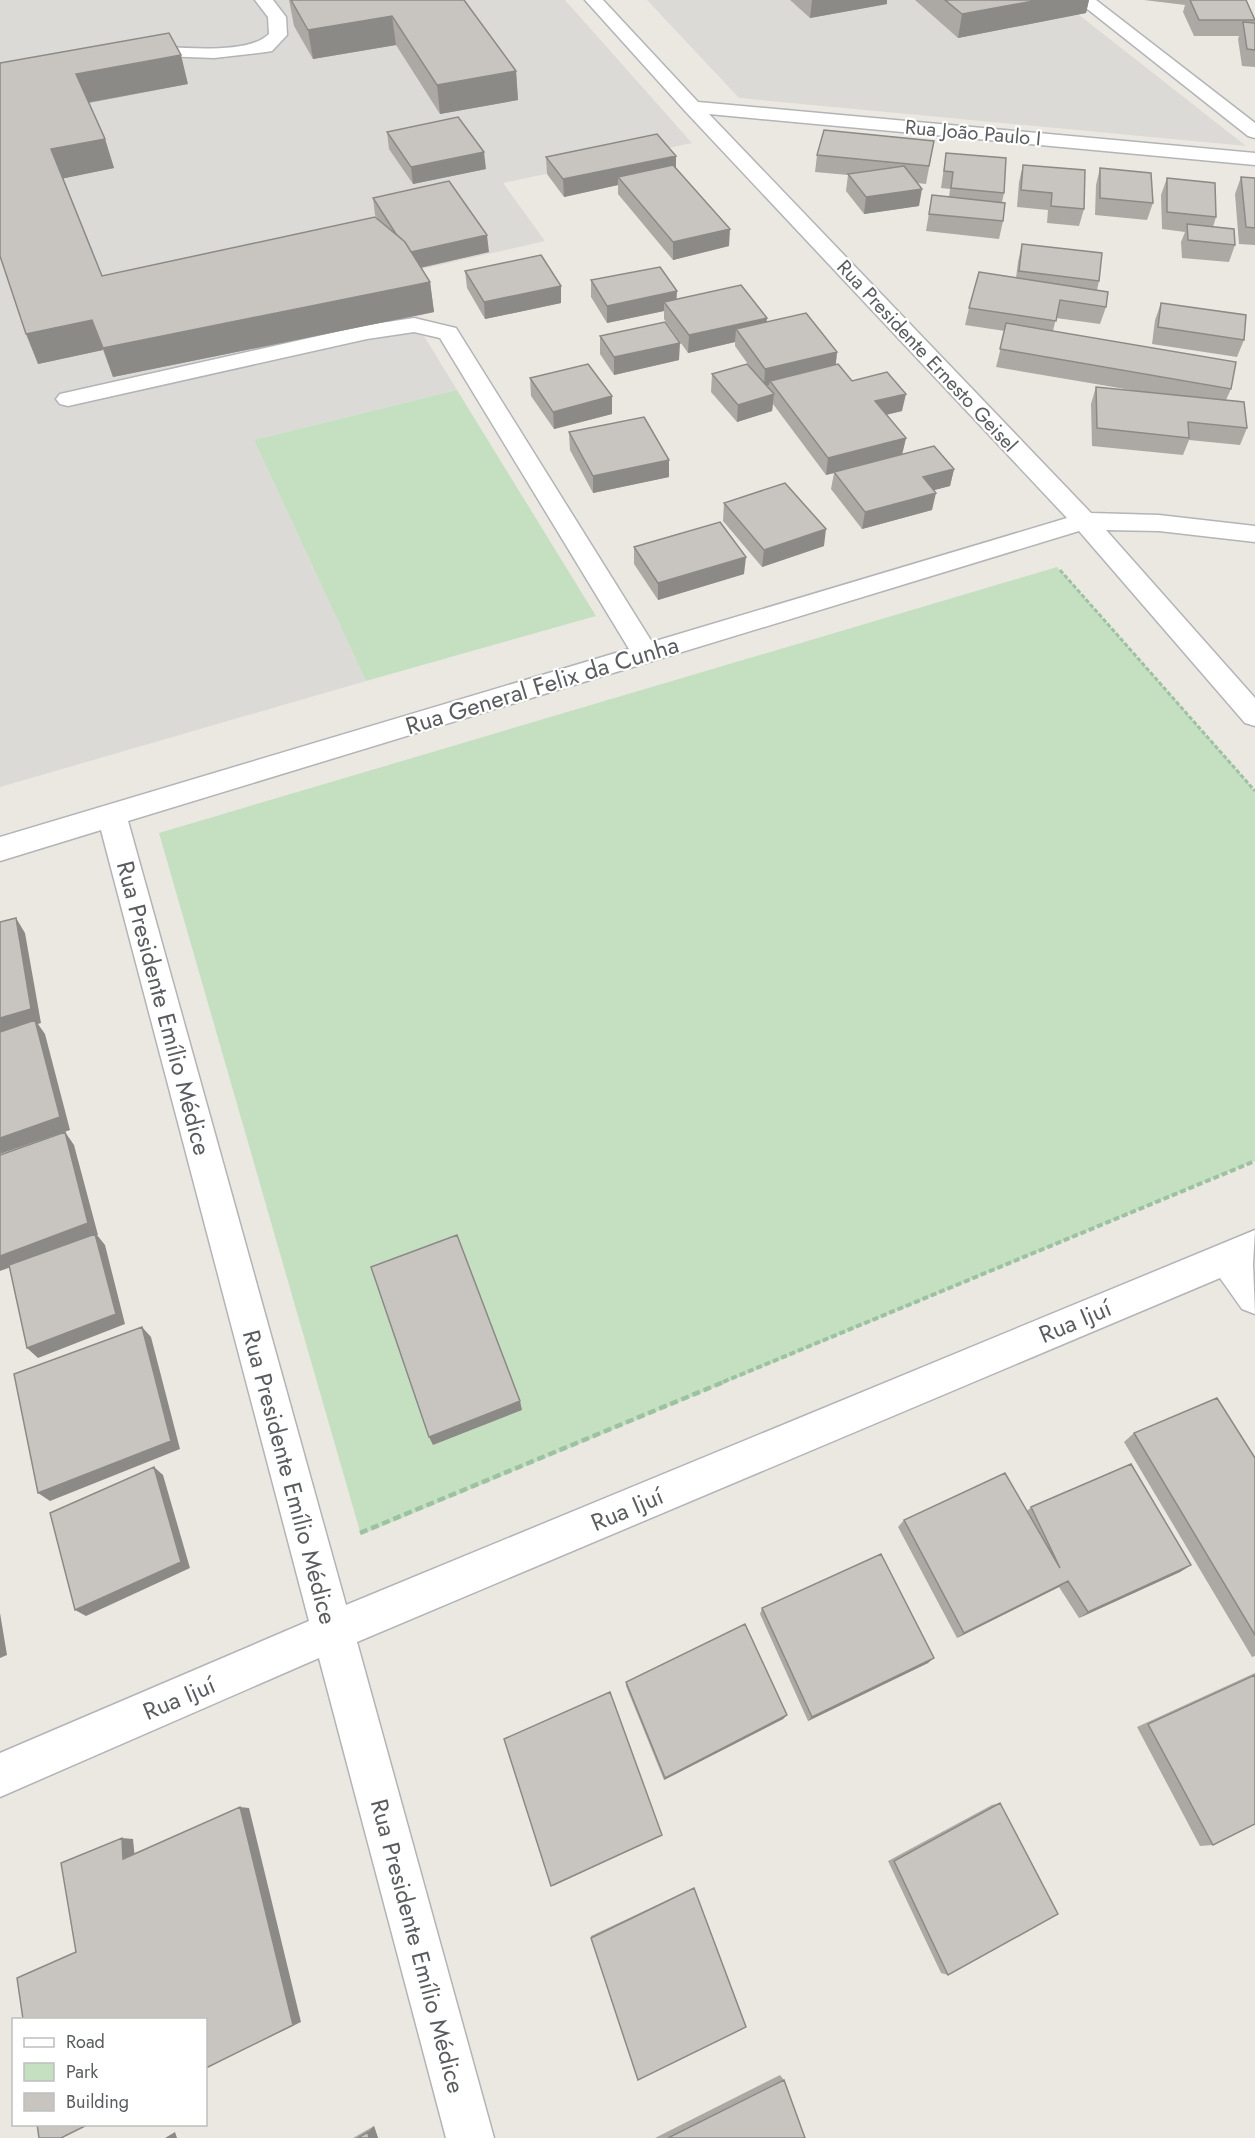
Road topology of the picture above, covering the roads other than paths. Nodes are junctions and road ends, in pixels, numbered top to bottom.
1 (264, 0) edge
2 (594, 0) edge
3 (1086, 0) edge
4 (117, 53) edge
5 (692, 107) junction
6 (1255, 132) edge
7 (1255, 159) edge
8 (68, 399) dead end
9 (1084, 521) junction
10 (1255, 534) edge
11 (646, 654) junction
12 (1255, 716) edge
13 (112, 816) junction
14 (0, 849) edge
15 (1241, 1251) edge
16 (1255, 1296) edge
17 (332, 1632) junction
18 (0, 1775) edge
19 (470, 2138) edge

1 - 4 street
2 - 5 street, Rua Presidente Ernesto Geisel
3 - 6 street
5 - 7 street, Rua João Paulo I
5 - 9 street, Rua Presidente Ernesto Geisel
8 - 11 street
9 - 10 street, Rua General Felix da Cunha
9 - 11 street, Rua General Felix da Cunha
9 - 12 street, Rua Presidente Ernesto Geisel
11 - 13 street, Rua General Felix da Cunha
13 - 14 street, Rua General Felix da Cunha
13 - 17 street, Rua Presidente Emílio Médice
15 - 16 street
15 - 17 street, Rua Ijuí
17 - 18 street, Rua Ijuí
17 - 19 street, Rua Presidente Emílio Médice

